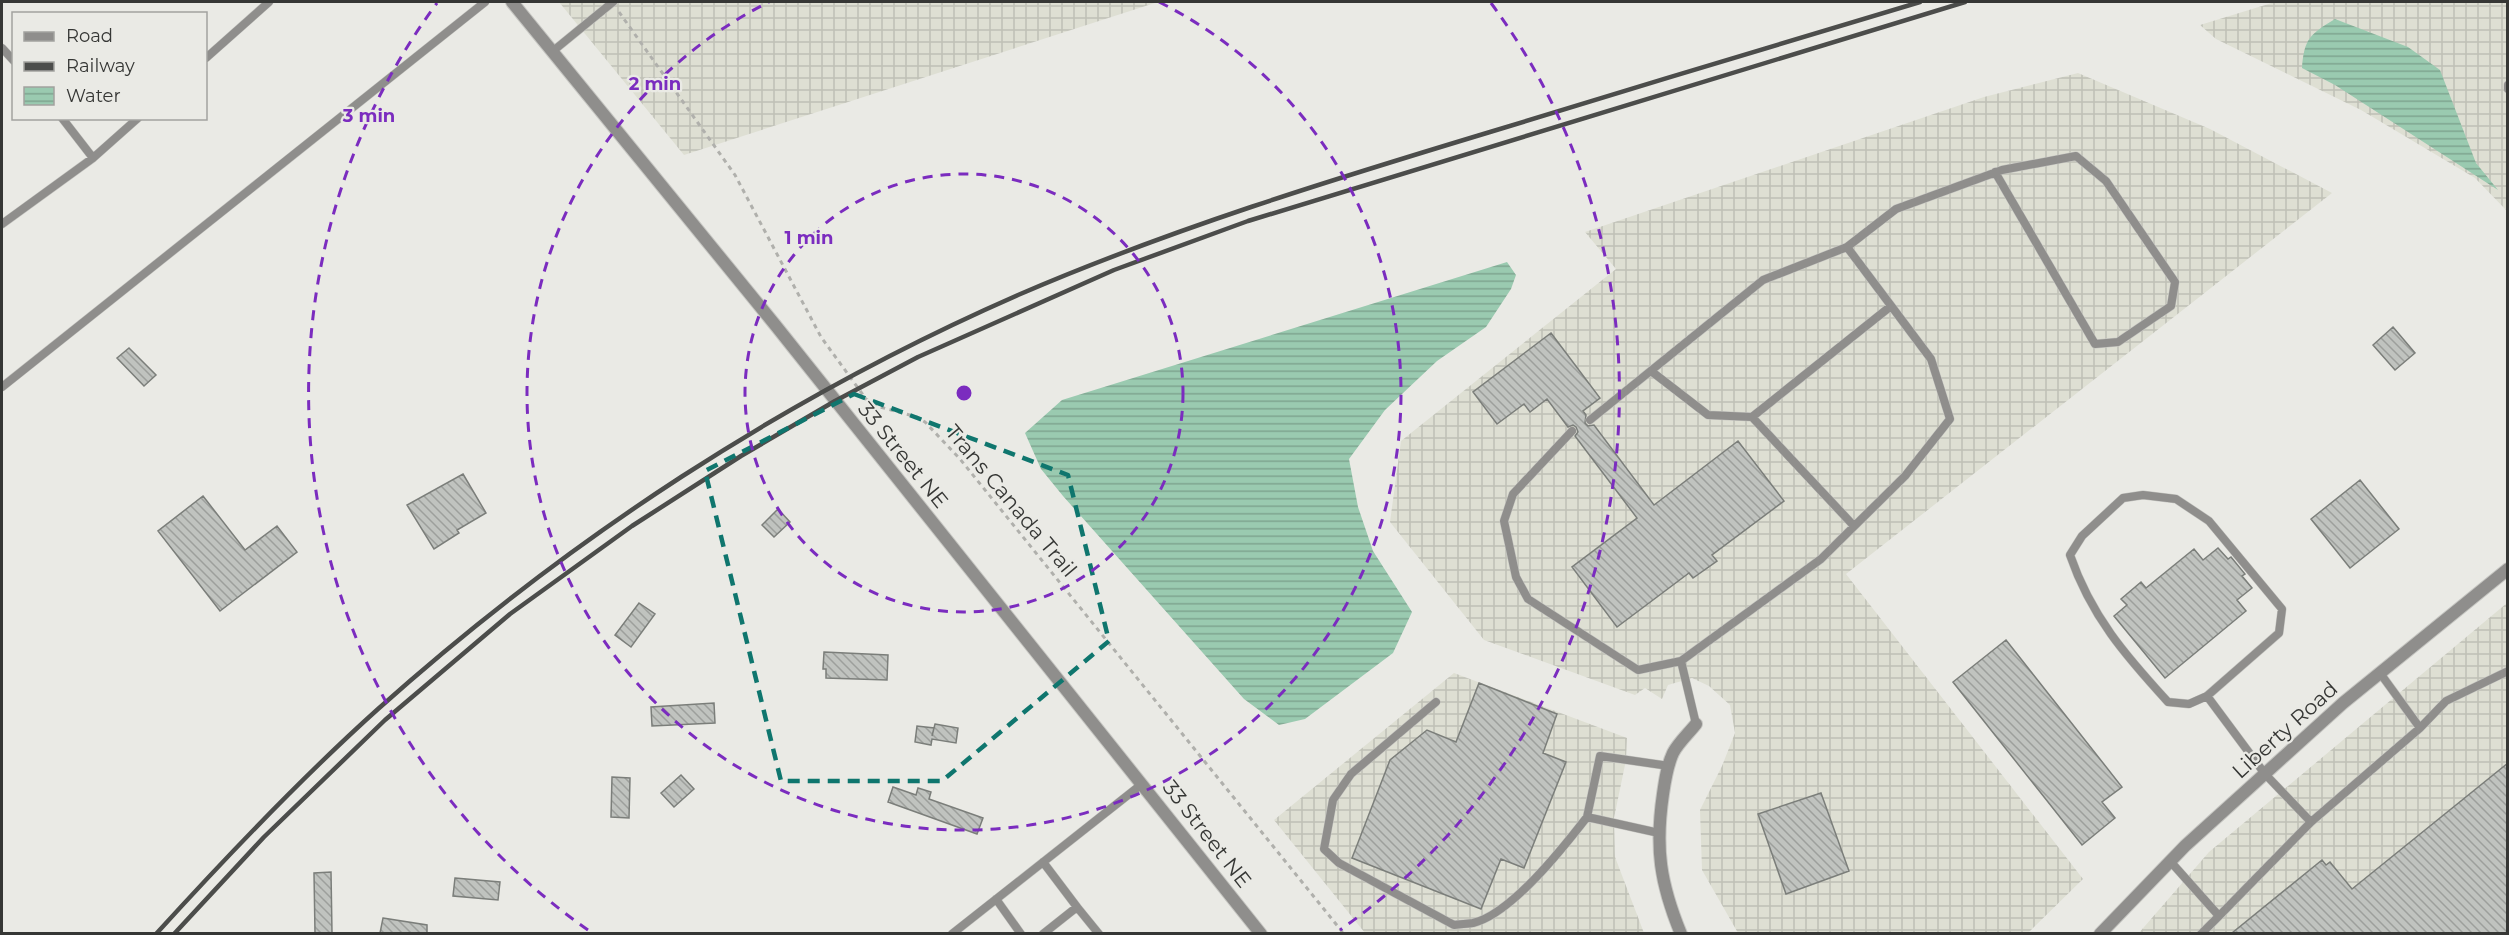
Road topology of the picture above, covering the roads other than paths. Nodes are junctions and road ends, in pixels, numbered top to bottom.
1 (270, 2) edge
2 (484, 2) edge
3 (512, 2) edge
4 (612, 2) edge
5 (553, 51) junction
6 (207, 57) edge
7 (64, 120) edge
8 (136, 120) edge
9 (93, 158) junction
10 (1995, 172) junction
11 (2, 224) edge
12 (1847, 247) junction
13 (1891, 306) junction
14 (1651, 371) junction
15 (2, 387) edge
16 (1752, 417) junction
17 (1590, 420) dead end
18 (1572, 432) dead end
19 (1854, 526) junction
20 (2508, 569) edge
21 (1681, 661) junction
22 (2508, 671) edge
23 (2380, 673) junction
24 (2206, 696) junction
25 (1436, 702) dead end
26 (1696, 724) joint
27 (2420, 728) junction
28 (1669, 766) junction
29 (2265, 774) junction
30 (1142, 784) junction
31 (1587, 817) junction
32 (2311, 822) junction
33 (1659, 833) junction
34 (2170, 861) junction
35 (1043, 862) junction
36 (996, 899) junction
37 (1077, 907) junction
38 (2218, 916) junction
39 (957, 932) edge
40 (1021, 933) edge
41 (1043, 933) edge
42 (1099, 933) edge
43 (1262, 933) edge
44 (1680, 933) edge
45 (2100, 933) edge
46 (2201, 933) edge

1 - 6 lane
2 - 15 lane
3 - 5 street, 33 Street NE
4 - 5 lane
5 - 30 street, 33 Street NE
7 - 9 lane
8 - 9 lane
9 - 11 lane
10 - 10 lane
10 - 12 lane
12 - 13 lane
12 - 14 lane
13 - 16 lane
13 - 19 lane
14 - 16 lane
14 - 17 lane
16 - 19 lane
18 - 21 lane
19 - 21 lane
20 - 23 street, Liberty Road
21 - 26 lane
22 - 27 lane
23 - 27 lane
23 - 29 street, Liberty Road
24 - 24 lane
24 - 29 lane
25 - 31 lane
26 - 28 street
27 - 32 lane
28 - 31 lane
28 - 33 street
29 - 32 lane
29 - 34 street, Liberty Road
30 - 35 lane
30 - 43 street, 33 Street NE
31 - 33 lane
32 - 38 lane
33 - 44 street
34 - 38 lane
34 - 45 street, Liberty Road
35 - 36 lane
35 - 37 lane
36 - 39 lane
36 - 40 lane
37 - 41 lane
37 - 42 lane
38 - 46 lane

